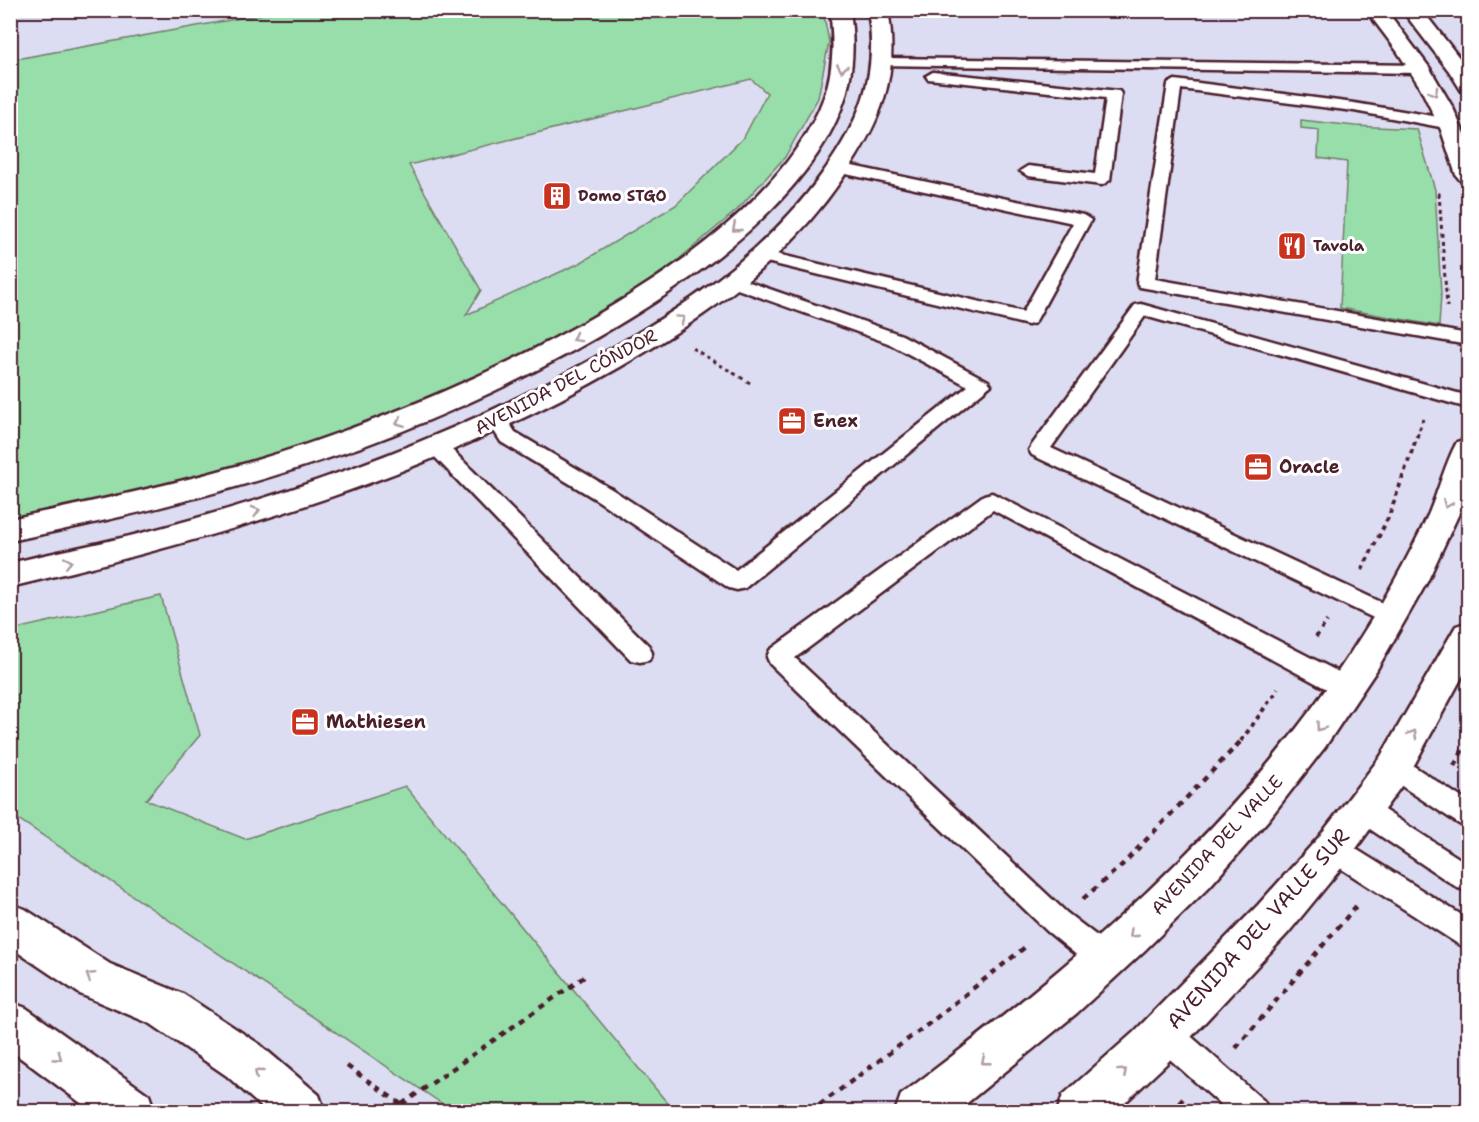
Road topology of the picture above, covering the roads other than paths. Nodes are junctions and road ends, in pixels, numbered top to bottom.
1 (840, 10) edge
2 (878, 10) edge
3 (1375, 10) edge
4 (1411, 10) edge
5 (883, 66) junction
6 (1420, 69) junction
7 (1468, 86) edge
8 (830, 112) junction
9 (867, 118) junction
10 (1451, 124) junction
11 (813, 141) junction
12 (844, 159) junction
13 (1028, 171) dead end
14 (1468, 175) edge
15 (764, 256) junction
16 (732, 281) junction
17 (1468, 340) edge
18 (550, 353) junction
19 (577, 380) junction
20 (461, 396) junction
21 (1468, 402) edge
22 (491, 423) junction
23 (437, 447) junction
24 (1468, 449) edge
25 (10, 530) edge
26 (10, 574) edge
27 (1392, 617) junction
28 (1468, 635) edge
29 (640, 653) dead end
30 (1347, 688) junction
31 (1394, 767) junction
32 (1364, 811) junction
33 (1468, 816) edge
34 (1333, 849) junction
35 (1468, 879) edge
36 (10, 923) edge
37 (1468, 935) edge
38 (1105, 960) junction
39 (10, 1023) edge
40 (1164, 1033) junction
41 (132, 1112) edge
42 (302, 1112) edge
43 (918, 1112) edge
44 (1080, 1112) edge
45 (1253, 1112) edge

1 -> 8 street, AVENIDA DEL CÓNDOR
2 - 5 street, AVENIDA DEL CÓNDOR
3 - 6 street
4 - 7 street
5 - 6 lane
5 - 9 street, AVENIDA DEL CÓNDOR
5 - 13 lane
6 -> 10 street
8 - 9 street
8 - 11 street, AVENIDA DEL CÓNDOR
9 - 12 street, AVENIDA DEL CÓNDOR
10 - 14 street
10 - 17 lane
11 - 12 street
11 -> 18 street, AVENIDA DEL CÓNDOR
12 - 15 street, AVENIDA DEL CÓNDOR
12 - 15 lane
15 - 16 street, AVENIDA DEL CÓNDOR
19 -> 16 street, AVENIDA DEL CÓNDOR
16 - 22 lane
18 - 19 street
18 - 20 street, AVENIDA DEL CÓNDOR
19 - 22 street, AVENIDA DEL CÓNDOR
20 - 22 street
20 -> 25 street, AVENIDA DEL CÓNDOR
21 - 27 lane
22 - 23 street, AVENIDA DEL CÓNDOR
26 -> 23 street, AVENIDA DEL CÓNDOR
23 - 29 lane
24 -> 27 street, AVENIDA DEL VALLE
27 - 30 street, AVENIDA DEL VALLE
31 -> 28 street, AVENIDA DEL VALLE SUR
30 -> 38 street, AVENIDA DEL VALLE
30 - 38 lane
31 - 32 street, AVENIDA DEL VALLE SUR
31 - 33 lane
32 - 34 street, AVENIDA DEL VALLE SUR
32 - 35 lane
34 - 37 lane
34 - 40 street, AVENIDA DEL VALLE SUR
42 -> 36 street
38 -> 43 street, AVENIDA DEL VALLE
39 -> 41 street
44 -> 40 street, AVENIDA DEL VALLE SUR
40 - 45 lane

